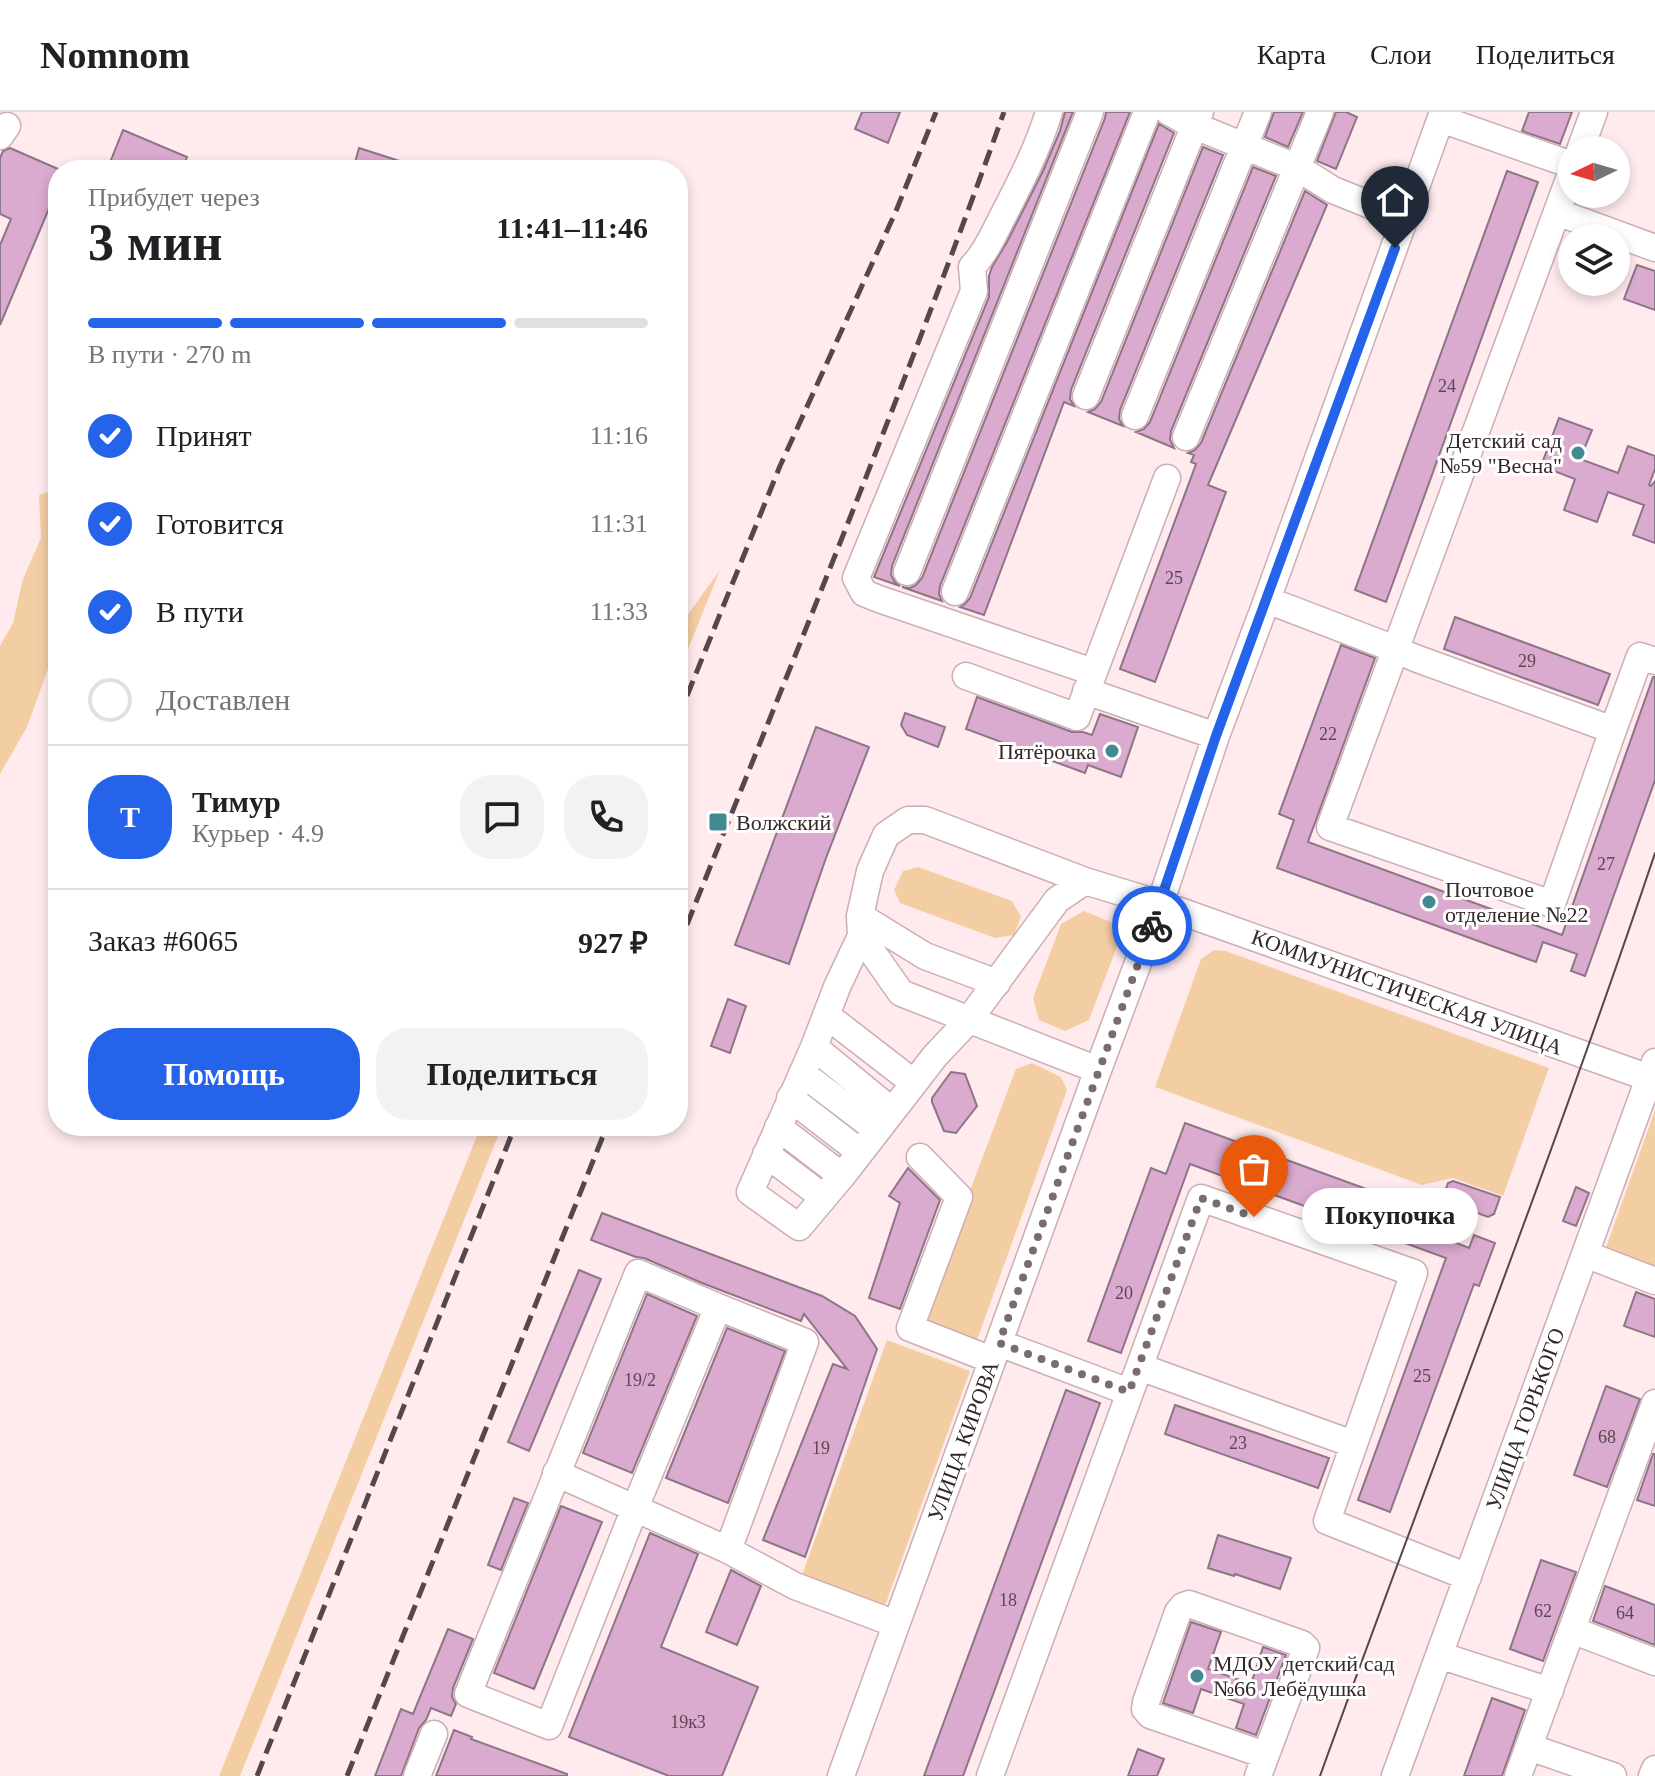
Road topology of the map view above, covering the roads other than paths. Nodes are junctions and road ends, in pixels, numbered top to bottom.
1 (1049, 112) edge
2 (1090, 112) edge
3 (1147, 112) edge
4 (1169, 112) edge
5 (1258, 112) edge
6 (1320, 112) edge
7 (1594, 112) edge
8 (1442, 116) edge
9 (1198, 119) edge
10 (1585, 136) edge
11 (1244, 146) junction
12 (1558, 160) edge
13 (1298, 168) junction
14 (1558, 208) edge
15 (1557, 212) junction
16 (1405, 219) junction
17 (1655, 248) edge
18 (1086, 396) dead end
19 (1135, 416) dead end
20 (1186, 437) dead end
21 (1167, 478) dead end
22 (907, 572) dead end
23 (955, 592) dead end
24 (1267, 600) junction
25 (1395, 649) junction
26 (1655, 661) edge
27 (966, 676) dead end
28 (1090, 682) junction
29 (1613, 730) junction
30 (1216, 736) junction
31 (1085, 881) junction
32 (1160, 904) junction
33 (860, 926) junction
34 (997, 983) junction
35 (826, 1015) junction
36 (968, 1021) junction
37 (814, 1047) junction
38 (1098, 1070) junction
39 (802, 1073) junction
40 (1653, 1073) edge
41 (914, 1083) junction
42 (790, 1098) junction
43 (884, 1121) junction
44 (778, 1127) junction
45 (860, 1152) junction
46 (766, 1154) junction
47 (920, 1157) dead end
48 (842, 1176) junction
49 (823, 1197) junction
50 (1585, 1254) junction
51 (1655, 1281) edge
52 (718, 1307) junction
53 (995, 1352) junction
54 (1140, 1367) junction
55 (1129, 1392) junction
56 (1655, 1403) edge
57 (1353, 1444) junction
58 (556, 1473) junction
59 (635, 1508) junction
60 (728, 1550) junction
61 (1468, 1577) junction
62 (896, 1624) junction
63 (1572, 1630) junction
64 (1439, 1655) junction
65 (1655, 1662) edge
66 (1550, 1691) junction
67 (434, 1734) dead end
68 (1529, 1747) junction
69 (1262, 1765) edge
70 (1655, 1769) edge
71 (417, 1776) edge
72 (841, 1776) edge
73 (990, 1776) edge
74 (1395, 1776) edge
75 (1518, 1776) edge
76 (1613, 1776) edge
77 (1652, 1776) edge

1 - 28 street
2 - 22 street
3 - 23 street
4 - 9 street
5 - 11 street
6 - 13 street
7 - 10 street
8 - 12 street
8 - 16 street, УЛИЦА КИРОВА
9 - 11 street
9 - 18 street
11 - 13 street
11 - 19 street
13 - 16 street
13 - 20 street
14 - 15 street
15 - 17 street
15 - 25 street
16 - 24 street, УЛИЦА КИРОВА
21 - 28 street
24 - 25 street
24 - 30 street, УЛИЦА КИРОВА
25 - 29 street
25 - 29 street
26 - 29 street
27 - 28 street
28 - 30 street
30 - 32 street, УЛИЦА КИРОВА
31 - 32 street, КОММУНИСТИЧЕСКАЯ УЛИЦА
31 - 33 street, КОММУНИСТИЧЕСКАЯ УЛИЦА
31 - 34 street
32 - 38 street, УЛИЦА КИРОВА
32 - 40 street, КОММУНИСТИЧЕСКАЯ УЛИЦА
33 - 34 street
33 - 35 street
33 - 36 street
34 - 36 street
35 - 37 street
35 - 41 street
36 - 38 street
36 - 41 street
37 - 39 street
37 - 43 street
38 - 53 street, УЛИЦА КИРОВА
39 - 42 street
39 - 43 street
40 - 50 street, УЛИЦА ГОРЬКОГО
41 - 43 street
42 - 44 street
42 - 45 street
43 - 45 street
44 - 46 street
44 - 48 street
45 - 48 street
46 - 49 street
46 - 49 street
47 - 53 street
48 - 49 street
50 - 51 street
50 - 61 street, УЛИЦА ГОРЬКОГО
52 - 58 street
52 - 59 street
52 - 60 street
53 - 55 street
53 - 62 street, УЛИЦА КИРОВА
54 - 55 street
54 - 57 street
54 - 57 street
55 - 73 street
56 - 63 street
57 - 61 street
58 - 59 street
58 - 59 street
59 - 60 street
60 - 62 street
61 - 64 street, УЛИЦА ГОРЬКОГО
62 - 72 street, УЛИЦА КИРОВА
63 - 65 street
63 - 66 street
64 - 66 street
64 - 74 street, УЛИЦА ГОРЬКОГО
66 - 68 street
67 - 71 street
68 - 75 street
68 - 76 street
69 - 69 street
70 - 77 street

